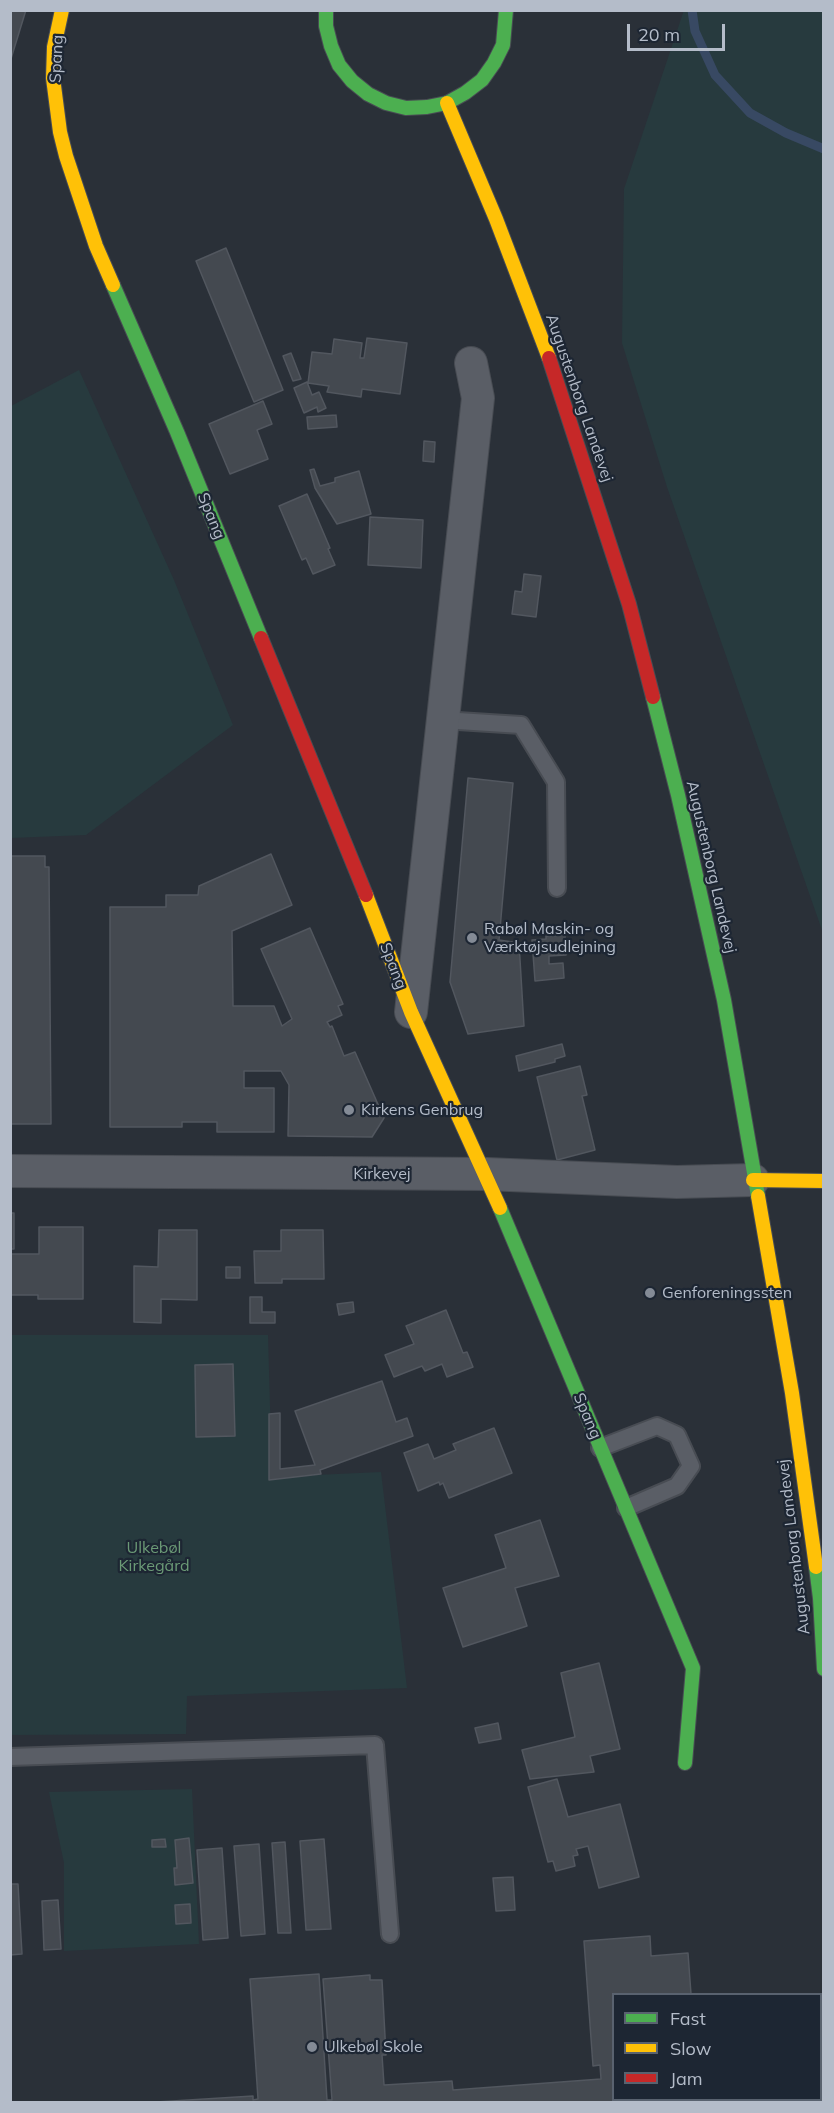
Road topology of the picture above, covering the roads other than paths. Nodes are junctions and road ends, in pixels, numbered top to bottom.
1 (62, 10) edge
2 (326, 10) edge
3 (506, 10) edge
4 (447, 103) junction
5 (471, 363) dead end
6 (442, 720) junction
7 (557, 888) dead end
8 (411, 1012) junction
9 (10, 1171) edge
10 (486, 1174) junction
11 (753, 1180) junction
12 (824, 1181) edge
13 (600, 1448) junction
14 (626, 1508) junction
15 (824, 1669) edge
16 (10, 1757) edge
17 (684, 1763) dead end
18 (390, 1934) dead end

1 - 8 street, Spang
2 - 4 street
3 - 4 street
4 - 11 street, Augustenborg Landevej
5 - 6 street, Spang
6 - 7 lane
6 - 8 street, Spang
8 - 10 street, Spang
9 - 10 street, Kirkevej
10 - 11 street, Kirkevej
10 - 13 street, Spang
11 - 12 street
11 - 15 street, Augustenborg Landevej
13 - 14 street, Spang
13 - 14 lane
14 - 17 street, Spang
16 - 18 lane

